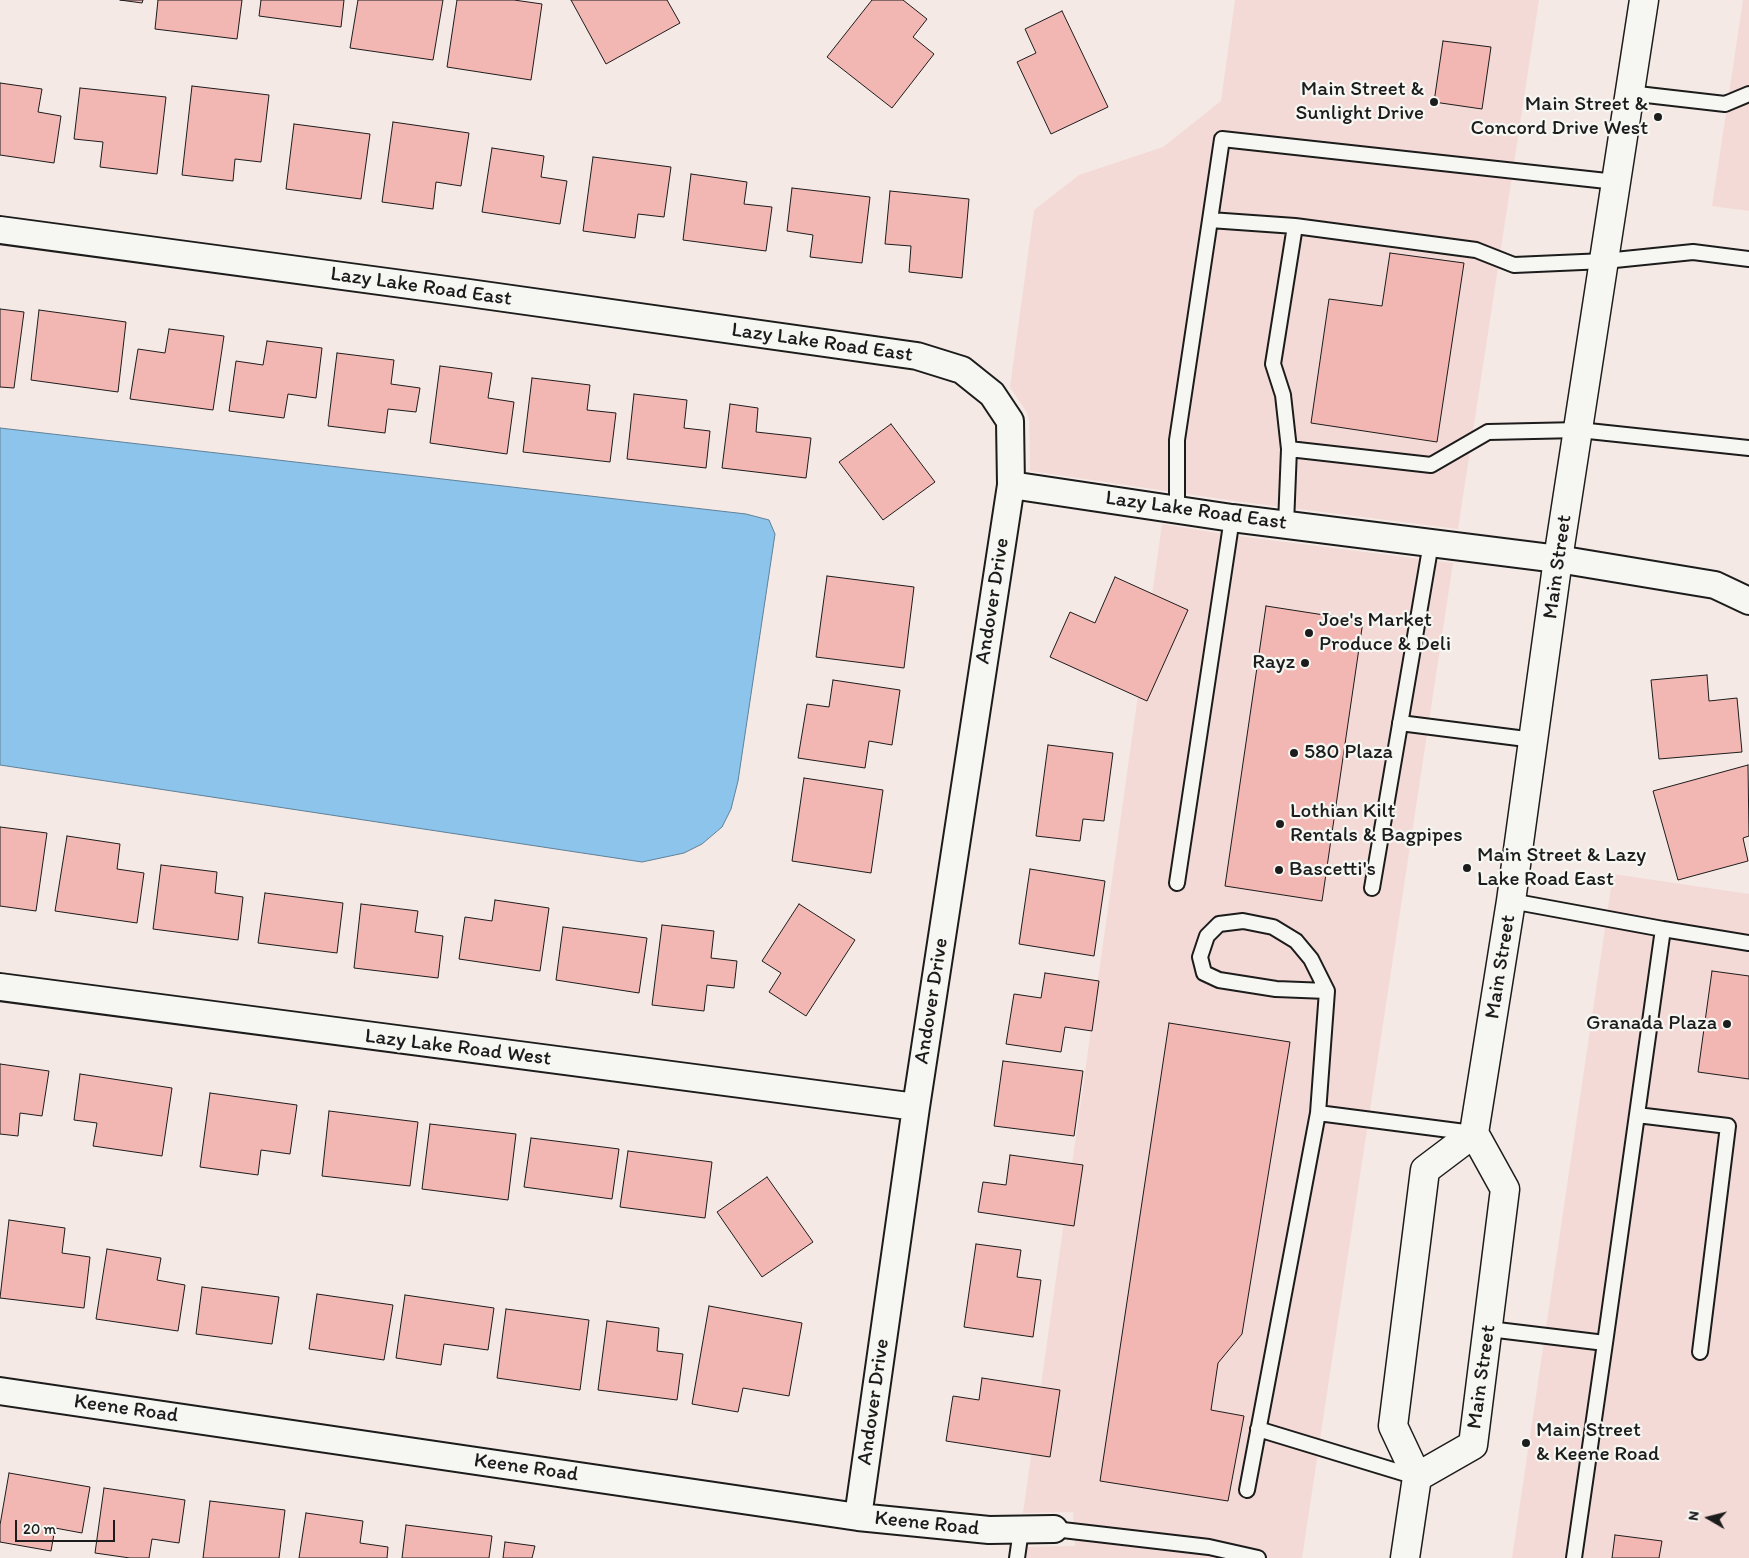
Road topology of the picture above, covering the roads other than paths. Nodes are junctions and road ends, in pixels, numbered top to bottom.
1 (1644, 0) edge
2 (1629, 93) junction
3 (1749, 94) edge
4 (1616, 182) junction
5 (1210, 220) junction
6 (1294, 226) junction
7 (0, 230) edge
8 (1749, 259) edge
9 (1605, 261) junction
10 (1579, 430) junction
11 (1749, 448) edge
12 (1289, 449) junction
13 (1011, 485) junction
14 (1178, 509) junction
15 (1232, 518) junction
16 (1286, 524) junction
17 (1430, 543) junction
18 (1558, 559) junction
19 (1749, 601) edge
20 (1400, 723) junction
21 (1534, 740) junction
22 (1176, 883) dead end
23 (1372, 888) dead end
24 (1511, 901) junction
25 (1663, 929) junction
26 (1749, 943) edge
27 (0, 987) edge
28 (1327, 991) junction
29 (916, 1107) junction
30 (1318, 1113) junction
31 (1637, 1115) junction
32 (1474, 1133) junction
33 (1489, 1329) junction
34 (1605, 1343) junction
35 (1700, 1352) dead end
36 (0, 1391) edge
37 (1258, 1429) junction
38 (1417, 1477) junction
39 (1247, 1490) dead end
40 (858, 1517) junction
41 (1054, 1529) joint
42 (1021, 1530) junction
43 (1017, 1558) edge
44 (1258, 1558) edge
45 (1405, 1558) edge
46 (1574, 1558) edge

1 - 2 main road, Main Street
2 - 3 lane
2 - 4 main road, Main Street
4 - 5 lane
4 - 9 main road, Main Street
5 - 6 lane
5 - 14 lane
6 - 9 lane
6 - 12 lane
7 - 13 street, Lazy Lake Road East
8 - 9 lane
9 - 10 main road, Main Street
10 - 11 lane
10 - 12 lane
10 - 18 main road, Main Street
12 - 16 lane
13 - 14 street, Lazy Lake Road East
13 - 29 street, Andover Drive
14 - 15 street, Lazy Lake Road East
15 - 16 street, Lazy Lake Road East
15 - 22 lane
16 - 17 street, Lazy Lake Road East
17 - 18 street, Lazy Lake Road East
17 - 20 lane
18 - 19 street, Lazy Lake Road East
18 - 21 main road, Main Street
20 - 21 lane
20 - 23 lane
21 - 24 main road, Main Street
24 - 25 lane
24 - 32 main road, Main Street
25 - 26 lane
25 - 31 lane
27 - 29 street, Lazy Lake Road West
28 - 28 lane
28 - 30 lane
29 - 40 street, Andover Drive
30 - 32 lane
30 - 37 lane
31 - 34 lane
31 - 35 lane
32 - 33 main road, Main Street
32 - 38 main road
33 - 34 lane
33 - 38 main road, Main Street
34 - 46 lane
36 - 40 street, Keene Road
37 - 38 lane
37 - 39 lane
38 - 45 main road
40 - 42 street, Keene Road
41 - 42 street, Keene Road
41 - 44 lane
42 - 43 lane

